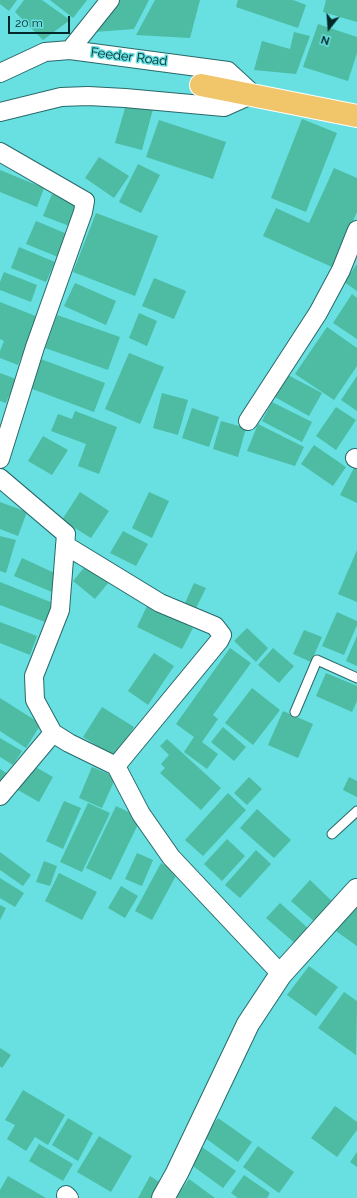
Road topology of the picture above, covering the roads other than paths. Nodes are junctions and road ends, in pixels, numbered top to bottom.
1 (110, 0) edge
2 (70, 50) junction
3 (0, 73) edge
4 (201, 85) dead end
5 (253, 94) junction
6 (0, 112) edge
7 (357, 116) edge
8 (1, 156) edge
9 (357, 230) edge
10 (248, 421) dead end
11 (0, 459) edge
12 (0, 478) edge
13 (65, 545) junction
14 (357, 678) edge
15 (294, 712) dead end
16 (53, 733) junction
17 (116, 766) junction
18 (0, 796) edge
19 (357, 811) edge
20 (332, 834) dead end
21 (357, 890) edge
22 (281, 974) junction
23 (163, 1198) edge

1 - 2 street
2 - 3 street, Feeder Road
2 - 5 street, Feeder Road
4 - 5 main road
5 - 6 street
5 - 7 main road
8 - 11 street
9 - 10 street
12 - 13 street
13 - 16 street
13 - 17 street
14 - 15 lane
16 - 17 street
16 - 18 street
17 - 22 street
19 - 20 lane
21 - 22 street
22 - 23 street

